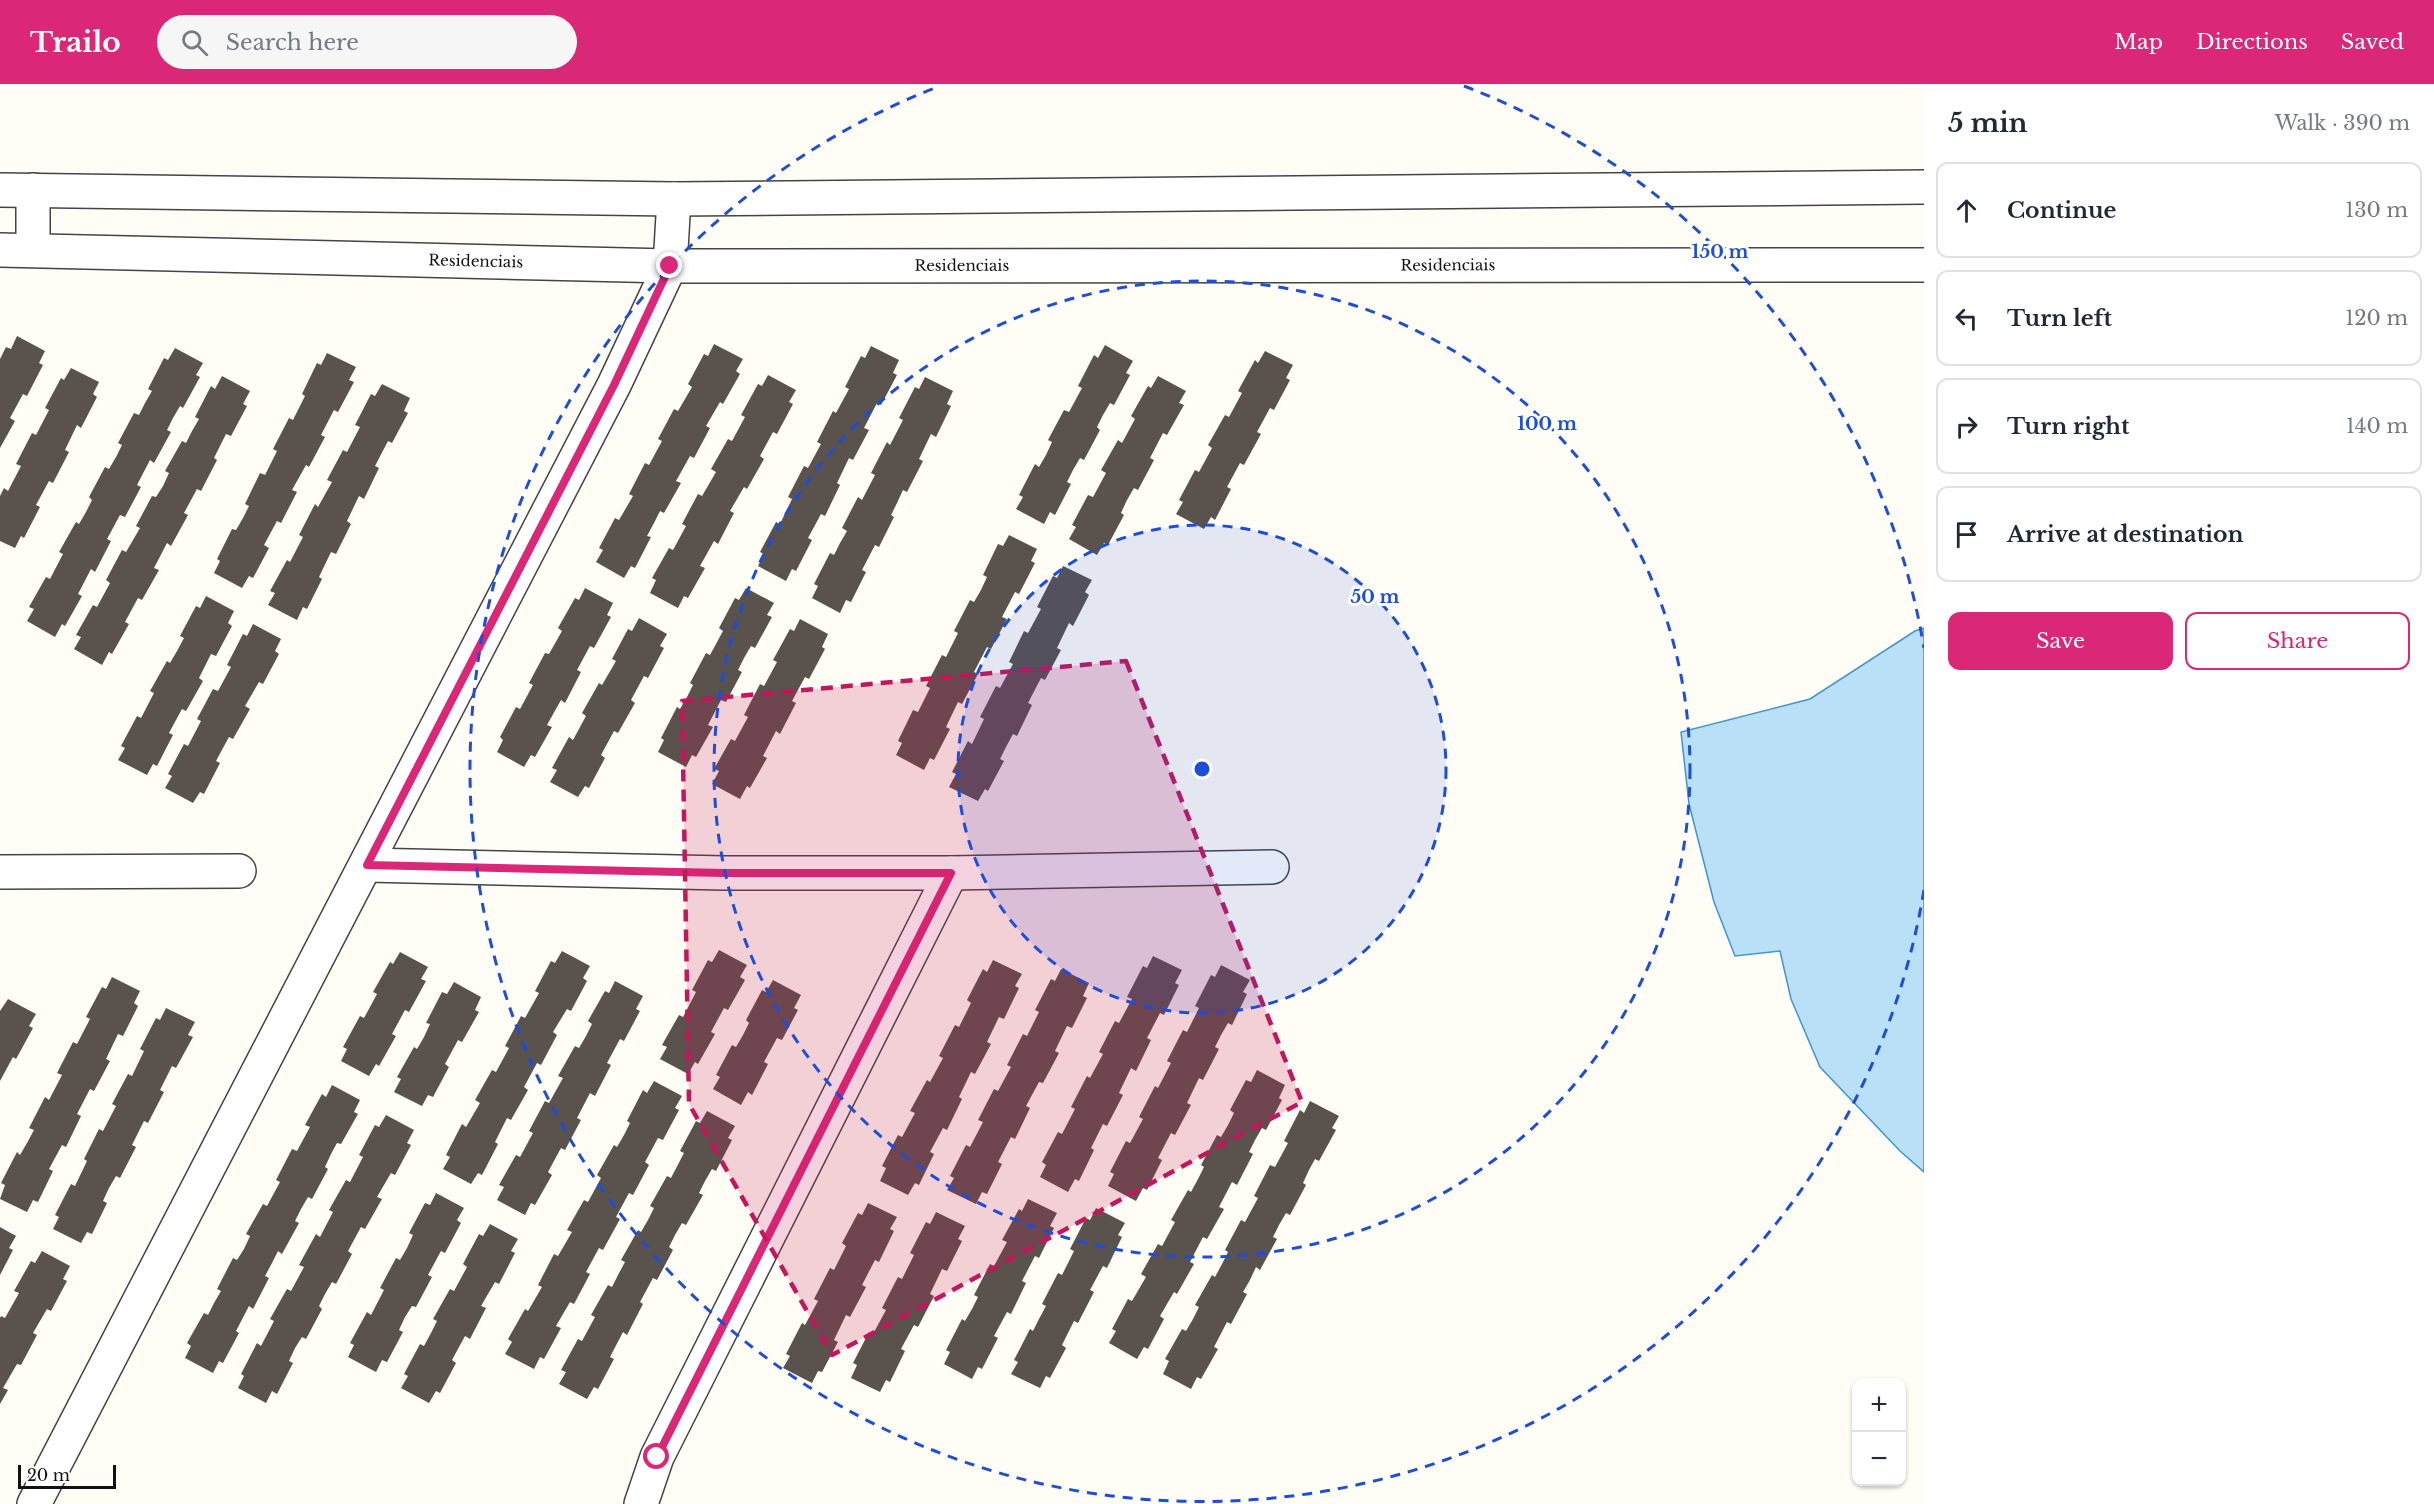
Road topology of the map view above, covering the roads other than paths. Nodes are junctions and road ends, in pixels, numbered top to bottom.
1 (1924, 187) edge
2 (0, 190) edge
3 (33, 190) junction
4 (674, 199) junction
5 (0, 250) edge
6 (33, 250) junction
7 (1924, 265) edge
8 (670, 266) junction
9 (367, 865) junction
10 (1272, 867) dead end
11 (239, 871) dead end
12 (0, 872) edge
13 (951, 873) junction
14 (34, 1504) edge
15 (641, 1504) edge

1 - 4 street
2 - 3 street
3 - 4 street
3 - 6 street
4 - 8 street
5 - 6 street, Residenciais
6 - 8 street, Residenciais
7 - 8 street, Residenciais
8 - 9 street
9 - 13 street
9 - 14 street
10 - 13 street
11 - 12 street
13 - 15 street

